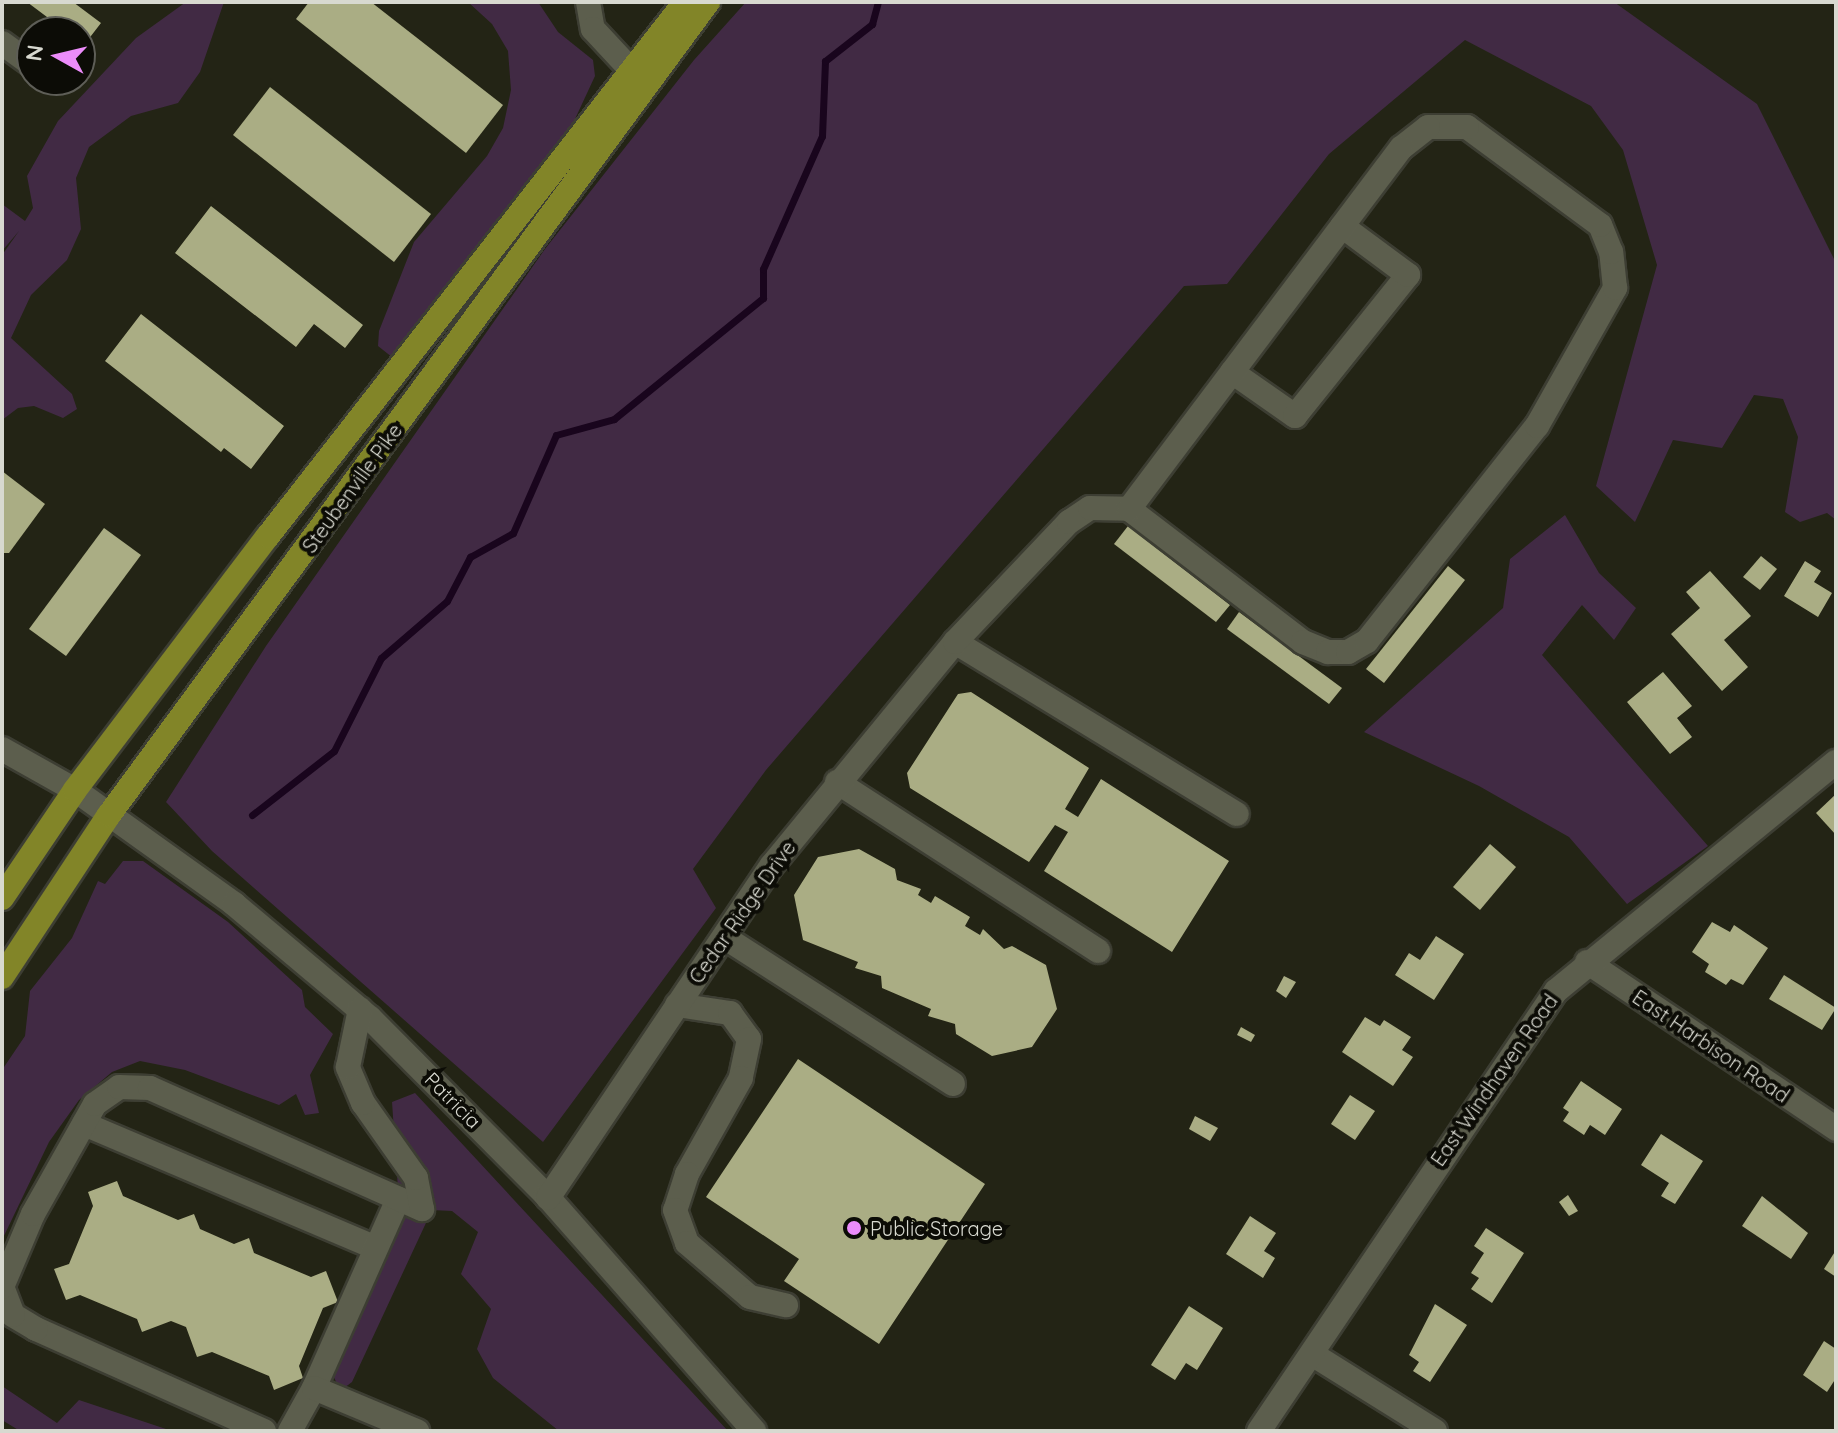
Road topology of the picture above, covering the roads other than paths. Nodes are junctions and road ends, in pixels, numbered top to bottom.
1 (588, 2) edge
2 (685, 2) edge
3 (708, 2) edge
4 (632, 71) junction
5 (1342, 226) junction
6 (1232, 372) junction
7 (1129, 509) junction
8 (955, 642) junction
9 (2, 749) edge
10 (1836, 762) edge
11 (837, 782) junction
12 (75, 790) junction
13 (1237, 814) dead end
14 (109, 815) junction
15 (2, 898) edge
16 (724, 937) junction
17 (1098, 951) dead end
18 (1587, 962) junction
19 (2, 977) edge
20 (677, 1005) junction
21 (360, 1009) junction
22 (953, 1084) dead end
23 (84, 1124) junction
24 (1836, 1129) edge
25 (548, 1198) junction
26 (398, 1199) junction
27 (376, 1248) junction
28 (786, 1305) dead end
29 (1312, 1354) junction
30 (314, 1388) junction
31 (264, 1431) edge
32 (290, 1431) edge
33 (417, 1431) edge
34 (754, 1431) edge
35 (1259, 1431) edge
36 (1435, 1431) edge

1 - 4 street
2 - 4 main road, Steubenville Pike
3 - 14 main road, Steubenville Pike
4 - 12 main road, Steubenville Pike
5 - 6 street
5 - 6 street
5 - 7 street
6 - 7 street
7 - 8 street, Cedar Ridge Drive
8 - 11 street, Cedar Ridge Drive
8 - 13 street
9 - 12 street, Patricia
10 - 18 street, East Windhaven Road
11 - 16 street, Cedar Ridge Drive
11 - 17 street
12 - 14 street, Patricia
12 - 15 main road, Steubenville Pike
14 - 19 main road, Steubenville Pike
14 - 21 street, Patricia
16 - 20 street, Cedar Ridge Drive
16 - 22 street
18 - 24 street, East Harbison Road
18 - 29 street, East Windhaven Road
20 - 25 street, Cedar Ridge Drive
20 - 28 street
21 - 25 street, Patricia
21 - 26 street
23 - 26 street
23 - 27 street
23 - 31 street
25 - 34 street, Patricia
26 - 27 street
27 - 30 street
29 - 35 street, East Windhaven Road
29 - 36 street
30 - 32 street
30 - 33 street

